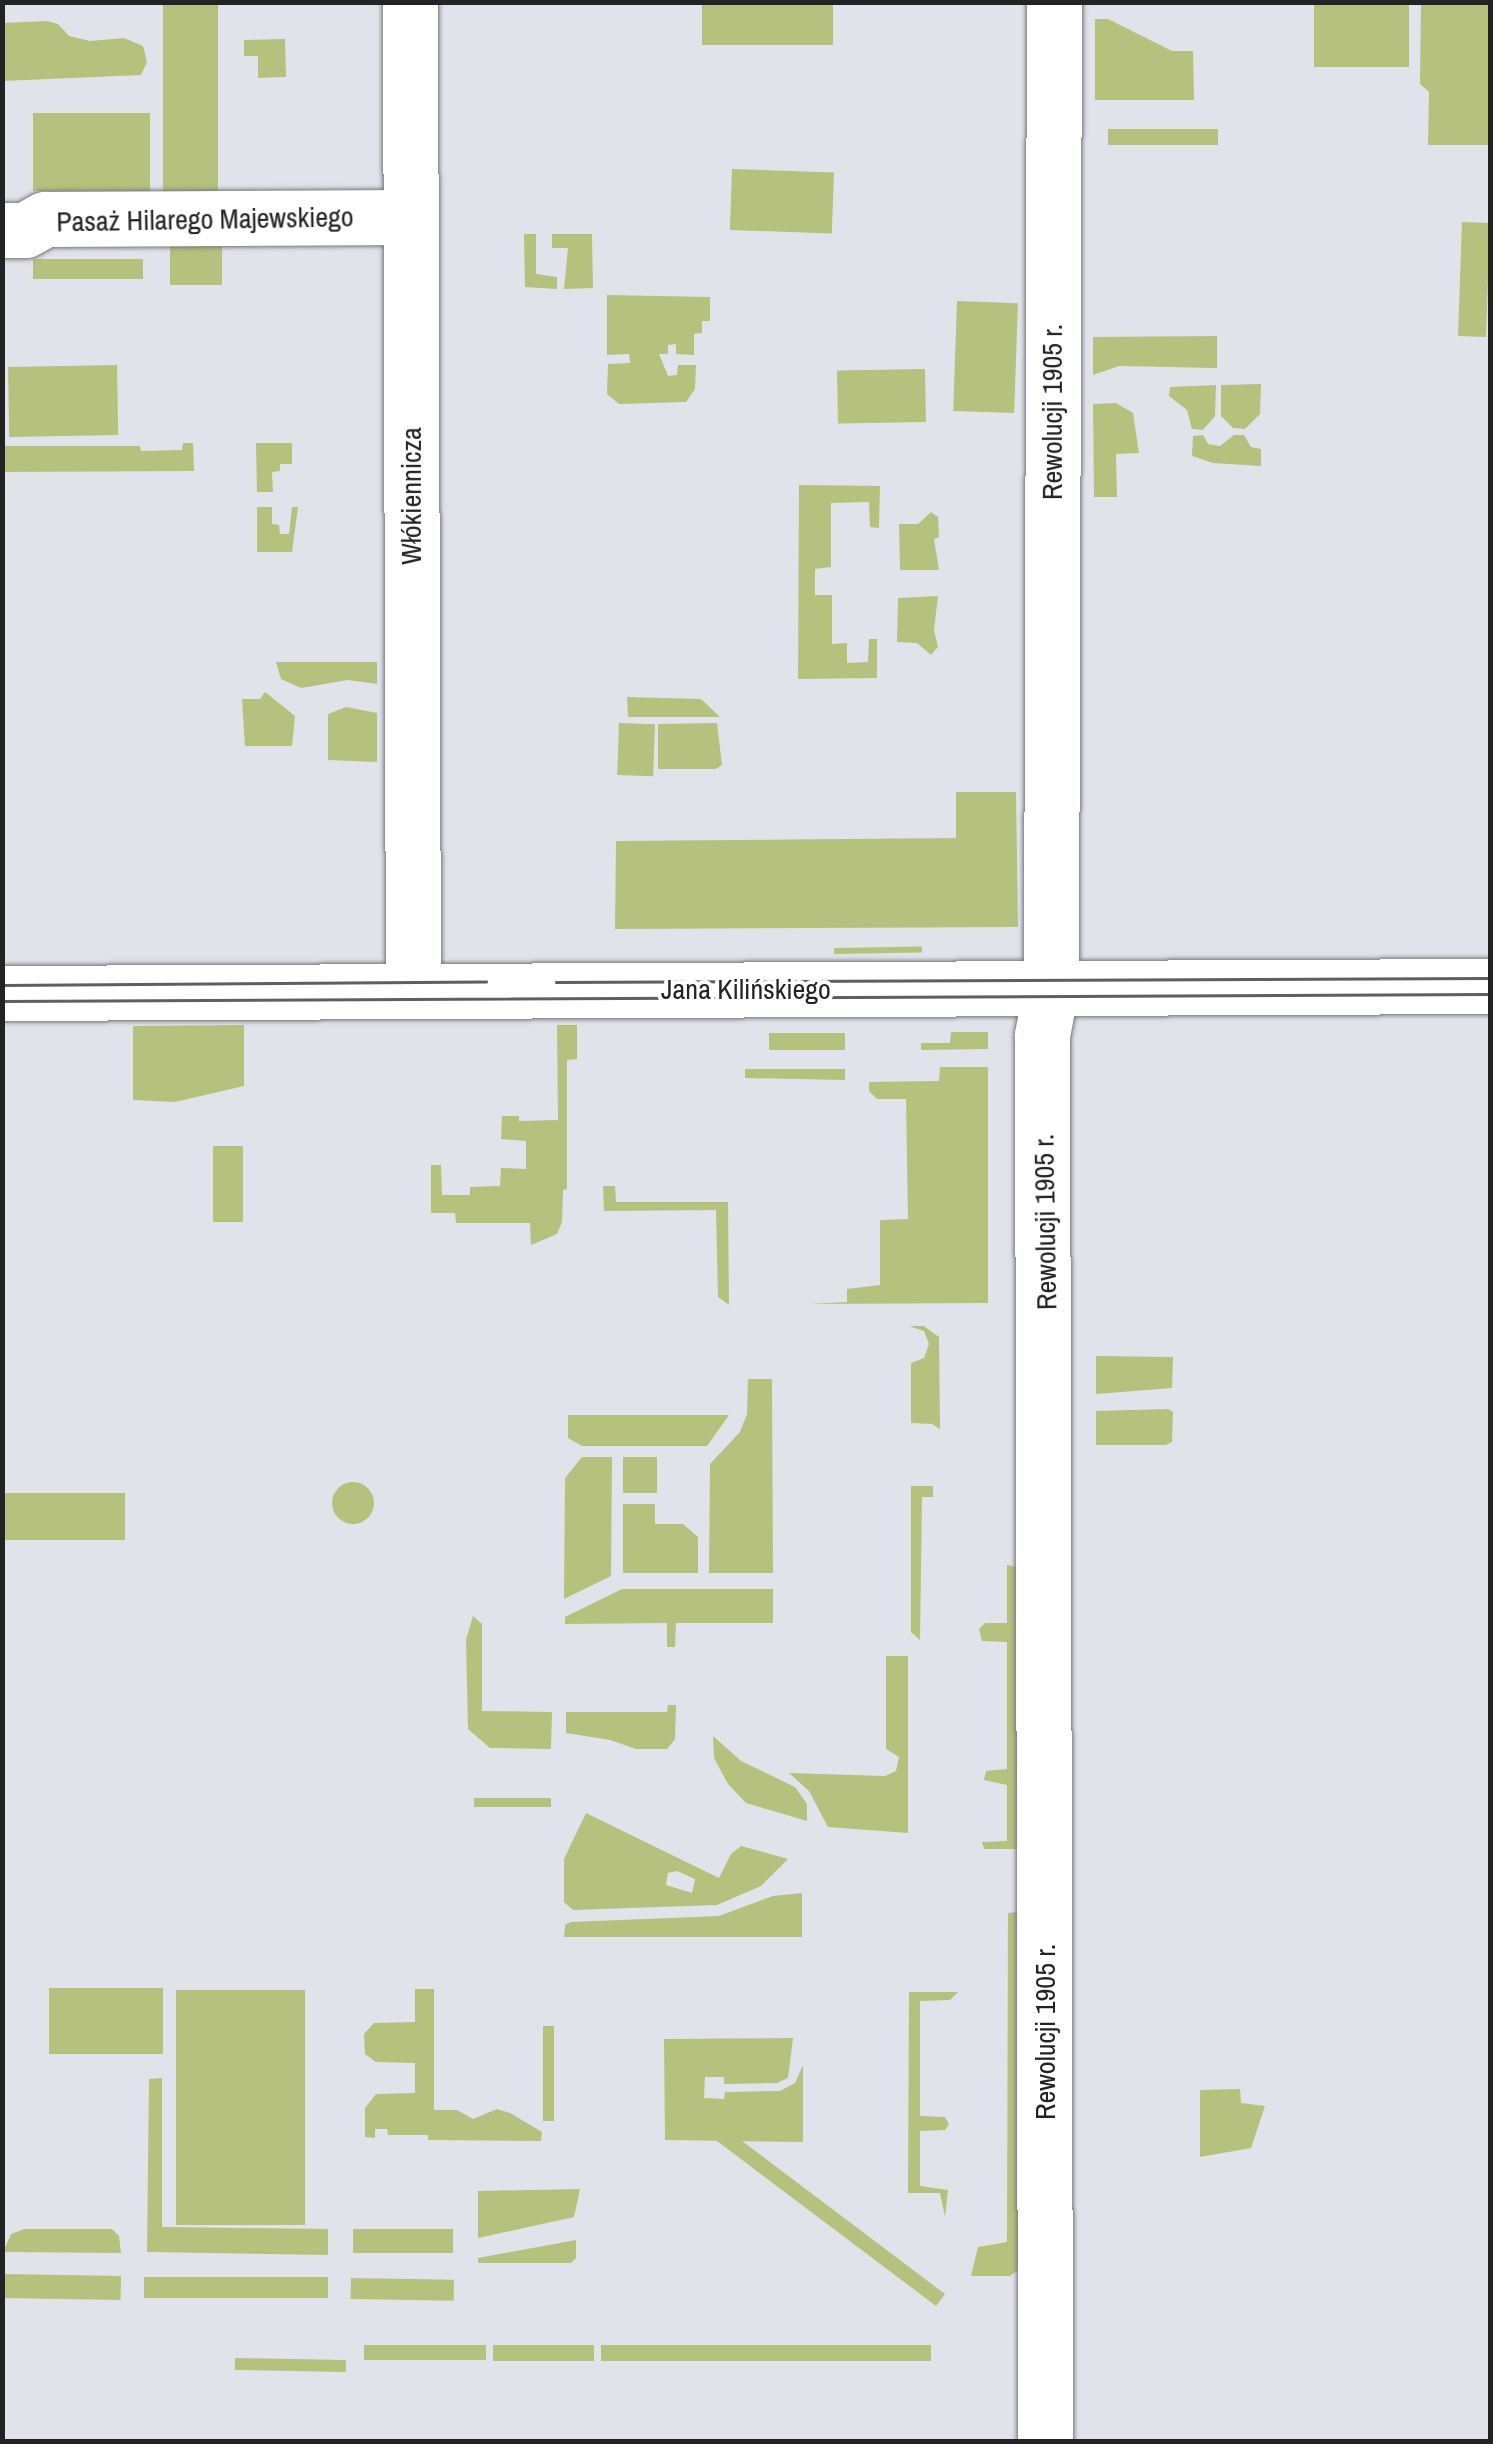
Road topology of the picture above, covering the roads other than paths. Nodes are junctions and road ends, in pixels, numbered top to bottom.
1 (410, 2) edge
2 (1054, 2) edge
3 (410, 216) junction
4 (2, 230) edge
5 (1490, 986) edge
6 (1052, 988) junction
7 (413, 990) junction
8 (2, 993) edge
9 (1045, 2442) edge

1 - 3 street, Włókiennicza
2 - 6 street, Rewolucji 1905 r.
3 - 4 street, Pasaż Hilarego Majewskiego
3 - 7 street, Włókiennicza
5 - 6 street, Jana Kilińskiego
6 - 7 street, Jana Kilińskiego
6 - 9 street, Rewolucji 1905 r.
7 - 8 street, Jana Kilińskiego

